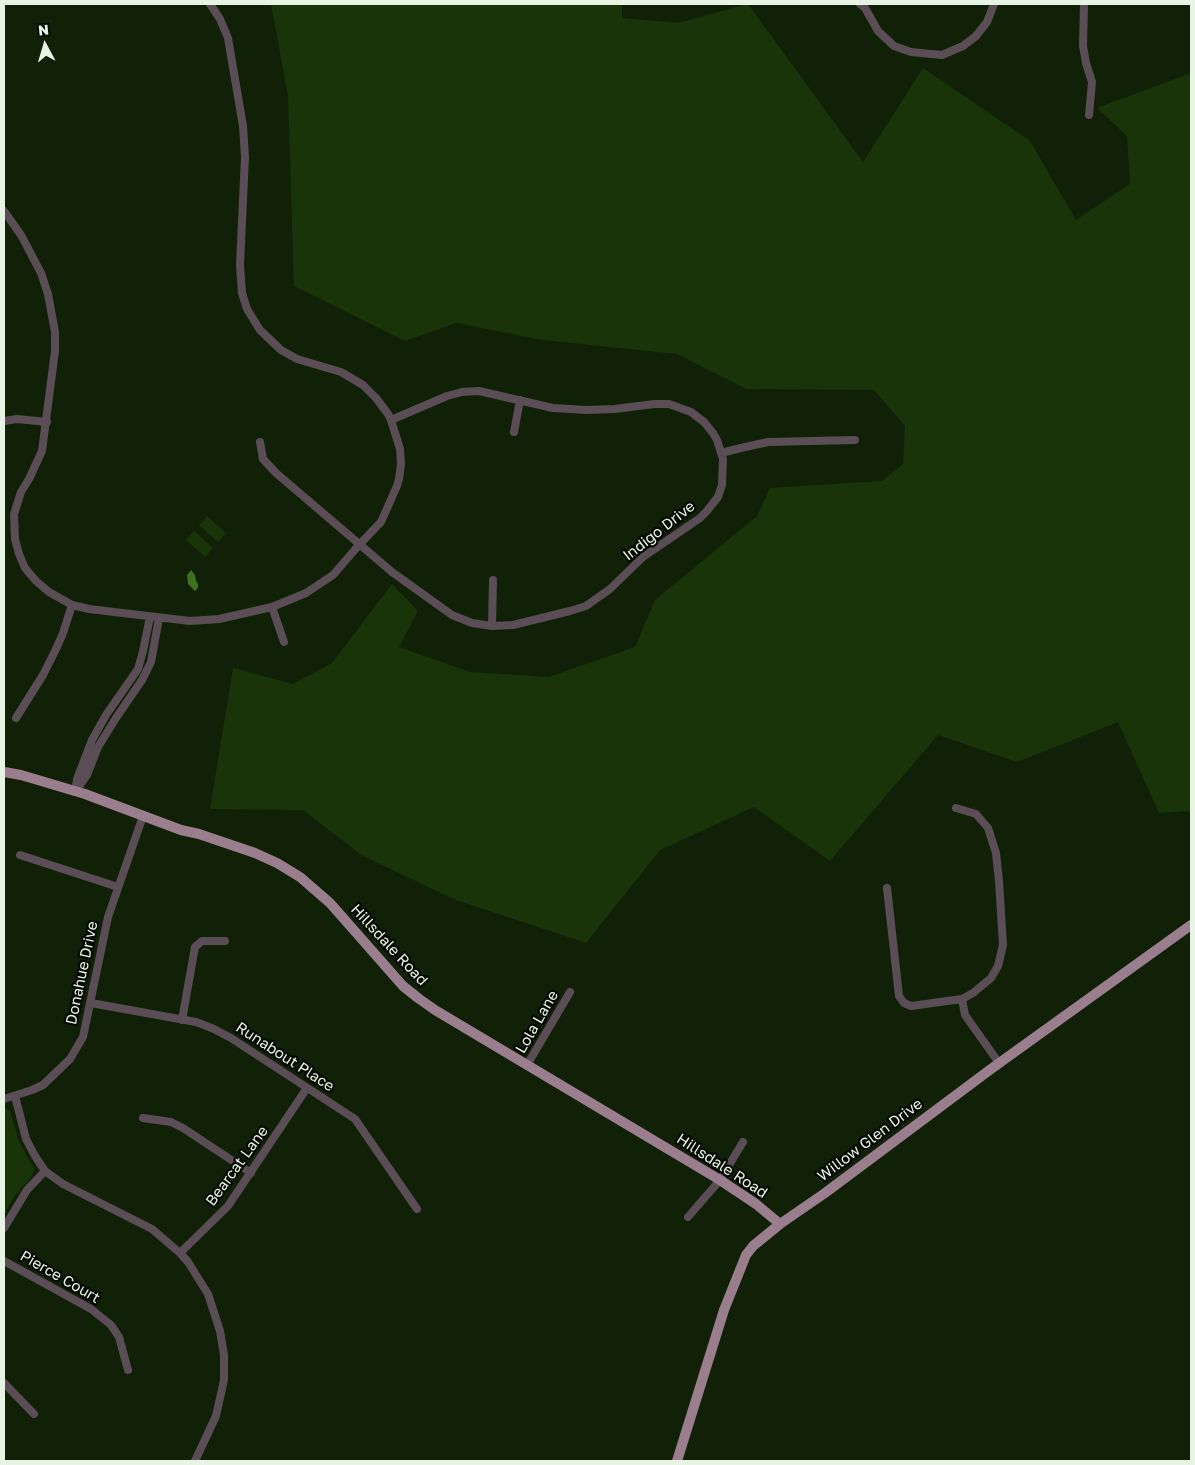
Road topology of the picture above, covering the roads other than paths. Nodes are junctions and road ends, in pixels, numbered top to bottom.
1 (210, 4) edge
2 (860, 4) edge
3 (994, 4) edge
4 (1084, 4) edge
5 (1089, 115) dead end
6 (4, 211) edge
7 (520, 400) junction
8 (4, 420) edge
9 (391, 420) junction
10 (46, 422) junction
11 (514, 432) dead end
12 (855, 440) dead end
13 (260, 442) dead end
14 (721, 453) junction
15 (359, 545) junction
16 (493, 580) dead end
17 (72, 605) junction
18 (272, 607) junction
19 (150, 617) junction
20 (159, 618) junction
21 (492, 626) junction
22 (284, 642) dead end
23 (16, 718) dead end
24 (4, 772) edge
25 (75, 792) junction
26 (956, 808) dead end
27 (143, 816) junction
28 (20, 855) dead end
29 (118, 887) junction
30 (887, 888) dead end
31 (1191, 926) edge
32 (225, 941) dead end
33 (570, 992) dead end
34 (962, 999) junction
35 (91, 1003) junction
36 (182, 1020) junction
37 (999, 1063) junction
38 (527, 1065) junction
39 (307, 1088) junction
40 (15, 1096) junction
41 (4, 1099) edge
42 (143, 1118) dead end
43 (742, 1142) dead end
44 (45, 1172) junction
45 (251, 1173) junction
46 (720, 1180) junction
47 (417, 1209) dead end
48 (688, 1217) dead end
49 (780, 1224) junction
50 (4, 1228) edge
51 (180, 1253) junction
52 (4, 1261) edge
53 (128, 1370) dead end
54 (4, 1383) edge
55 (34, 1414) dead end
56 (194, 1461) edge
57 (677, 1461) edge

1 - 9 street
2 - 3 street
4 - 5 street
6 - 10 street
7 - 9 street, Indigo Drive
7 - 11 street
7 - 14 street, Indigo Drive
8 - 10 street
9 - 15 street
10 - 17 street
12 - 14 street
13 - 15 street, Indigo Drive
14 - 21 street, Indigo Drive
15 - 18 street
15 - 21 street, Indigo Drive
16 - 21 street
17 - 19 street
17 - 23 street
18 - 20 street
18 - 22 street
19 - 20 street
19 - 25 street
20 - 25 street
24 - 25 main road, Hillsdale Road
25 - 27 main road, Hillsdale Road
26 - 34 street
27 - 29 street, Donahue Drive
27 - 38 main road, Hillsdale Road
28 - 29 street
29 - 35 street, Donahue Drive
30 - 34 street
31 - 37 main road, Willow Glen Drive
32 - 36 street
33 - 38 street, Lola Lane
34 - 37 street
35 - 36 street, Runabout Place
35 - 40 street, Donahue Drive
36 - 39 street, Runabout Place
37 - 49 main road, Willow Glen Drive
38 - 46 main road, Hillsdale Road
39 - 45 street, Bearcat Lane
39 - 47 street, Runabout Place
40 - 41 street, Donahue Drive
40 - 44 street
42 - 45 street
43 - 46 street
44 - 50 street
44 - 51 street
45 - 51 street, Bearcat Lane
46 - 48 street
46 - 49 main road, Hillsdale Road
49 - 57 main road, Willow Glen Drive
51 - 56 street
52 - 53 street, Pierce Court
54 - 55 street

